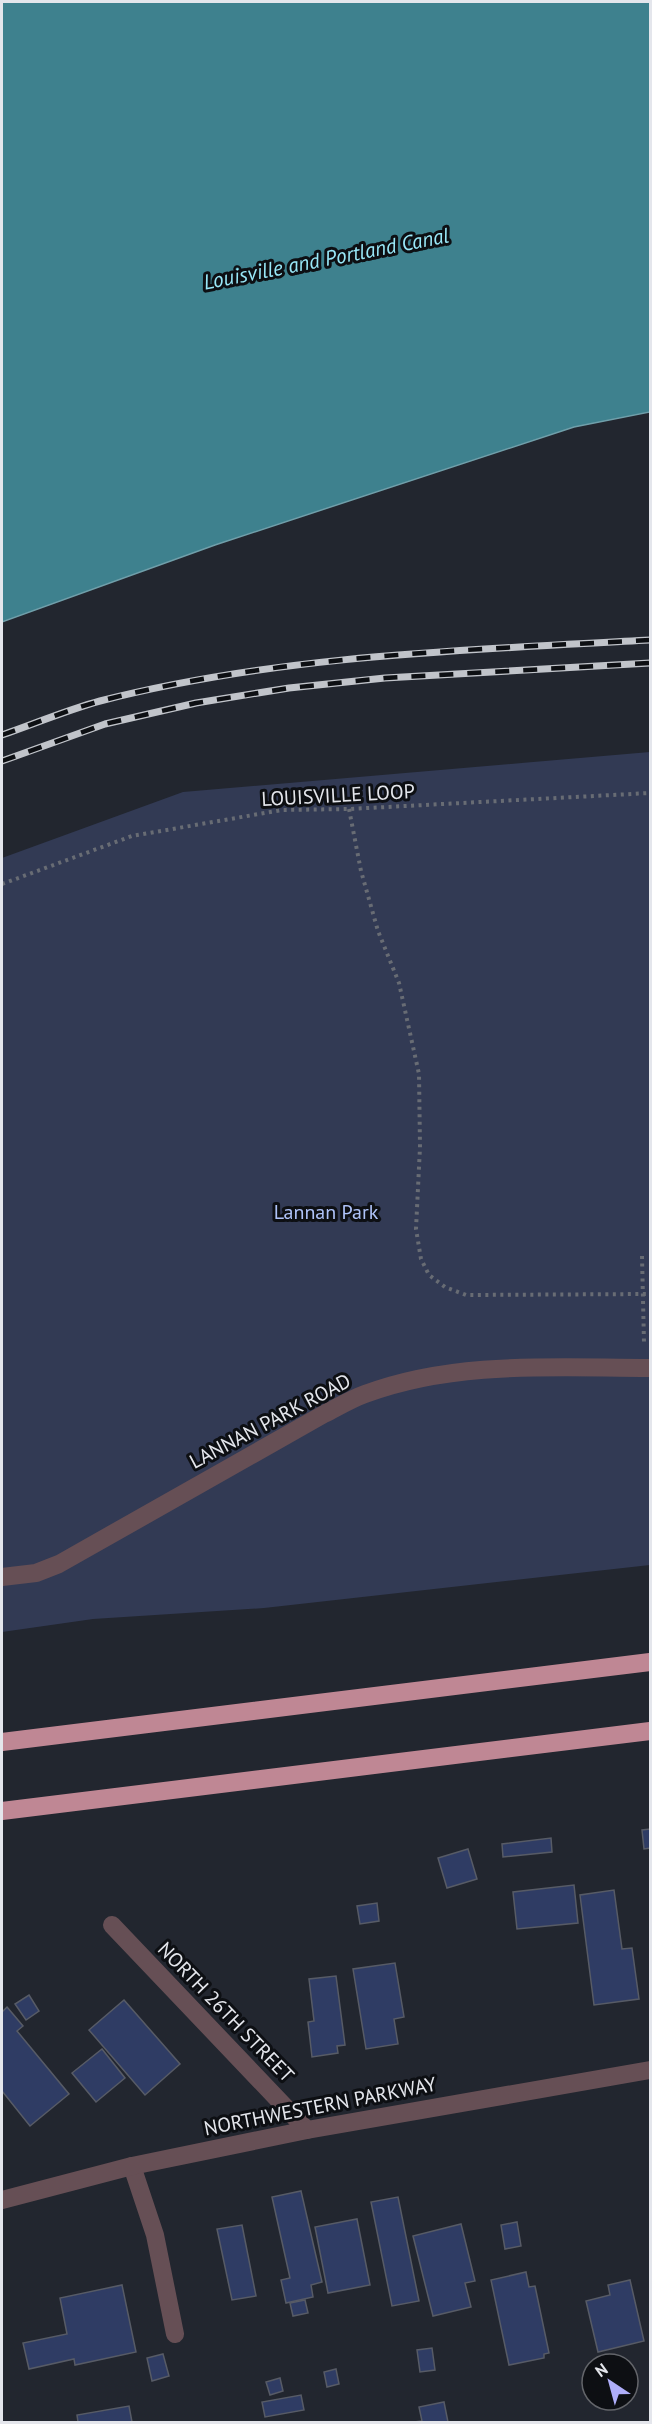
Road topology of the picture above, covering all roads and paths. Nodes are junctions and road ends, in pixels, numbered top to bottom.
1 (651, 792) edge
2 (349, 809) junction
3 (2, 884) edge
4 (642, 1256) dead end
5 (644, 1294) junction
6 (651, 1294) edge
7 (648, 1368) edge
8 (2, 1577) edge
9 (651, 1662) edge
10 (651, 1731) edge
11 (2, 1742) edge
12 (2, 1811) edge
13 (112, 1925) dead end
14 (651, 2070) edge
15 (307, 2130) junction
16 (132, 2166) junction
17 (2, 2200) edge
18 (175, 2334) dead end

1 - 2 path, LOUISVILLE LOOP
2 - 3 path, LOUISVILLE LOOP
2 - 5 path
4 - 5 path
5 - 6 path
5 - 7 path
7 - 8 street, LANNAN PARK ROAD
9 - 11 highway
10 - 12 highway
13 - 15 street, NORTH 26TH STREET
14 - 15 street, NORTHWESTERN PARKWAY
15 - 16 street, NORTHWESTERN PARKWAY
16 - 17 street, NORTHWESTERN PARKWAY
16 - 18 street

